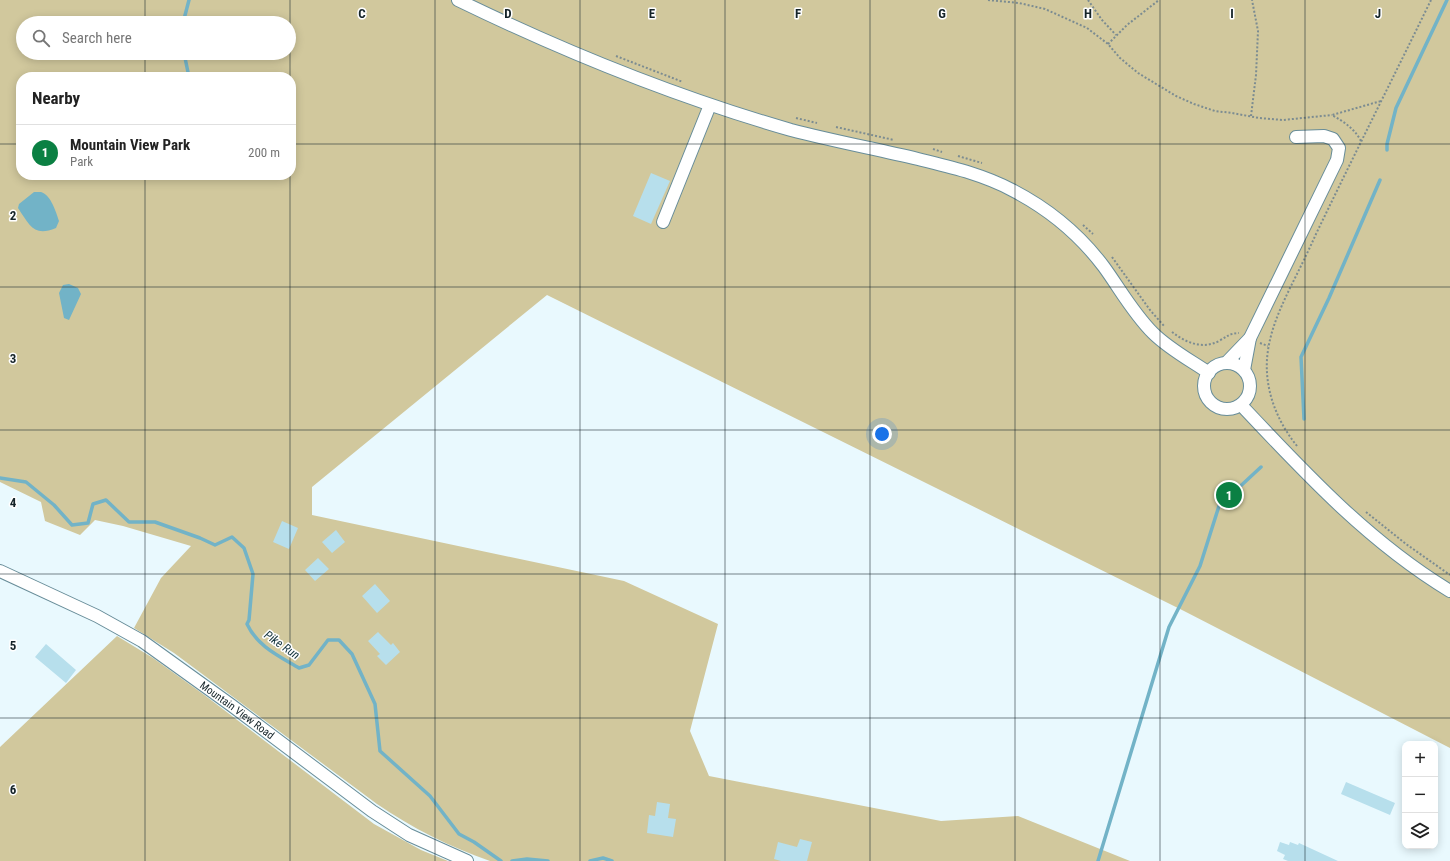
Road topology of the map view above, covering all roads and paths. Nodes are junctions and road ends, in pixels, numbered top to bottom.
1 (458, 0) edge
2 (988, 0) edge
3 (1088, 0) edge
4 (1159, 0) edge
5 (1252, 0) edge
6 (1431, 0) edge
7 (1011, 1) edge
8 (1116, 35) junction
9 (1108, 44) junction
10 (612, 55) dead end
11 (685, 82) dead end
12 (1381, 100) junction
13 (710, 104) junction
14 (1332, 115) junction
15 (1251, 116) junction
16 (796, 118) dead end
17 (817, 123) dead end
18 (1296, 137) dead end
19 (1361, 141) junction
20 (1078, 220) dead end
21 (663, 222) dead end
22 (1094, 235) dead end
23 (1109, 253) dead end
24 (1250, 338) junction
25 (1268, 346) junction
26 (1226, 363) junction
27 (1244, 370) junction
28 (1209, 373) junction
29 (1240, 405) junction
30 (1299, 448) dead end
31 (1365, 511) dead end
32 (0, 572) edge
33 (1450, 575) edge
34 (1450, 591) edge
35 (467, 861) edge

1 - 13 street
2 - 7 path
3 - 8 path
4 - 8 path
5 - 15 path
6 - 12 path
7 - 9 path
8 - 9 path
9 - 15 path
10 - 11 path
12 - 14 path
12 - 19 path
13 - 21 street
13 - 28 street
14 - 15 path
14 - 19 path
16 - 17 path
18 - 24 street
19 - 25 path
20 - 22 path
23 - 24 path
24 - 25 path
24 - 26 street
24 - 27 street
25 - 30 path
26 - 27 street
26 - 28 street
27 - 29 street
28 - 29 street
29 - 34 street
31 - 33 path
32 - 35 street, Mountain View Road

